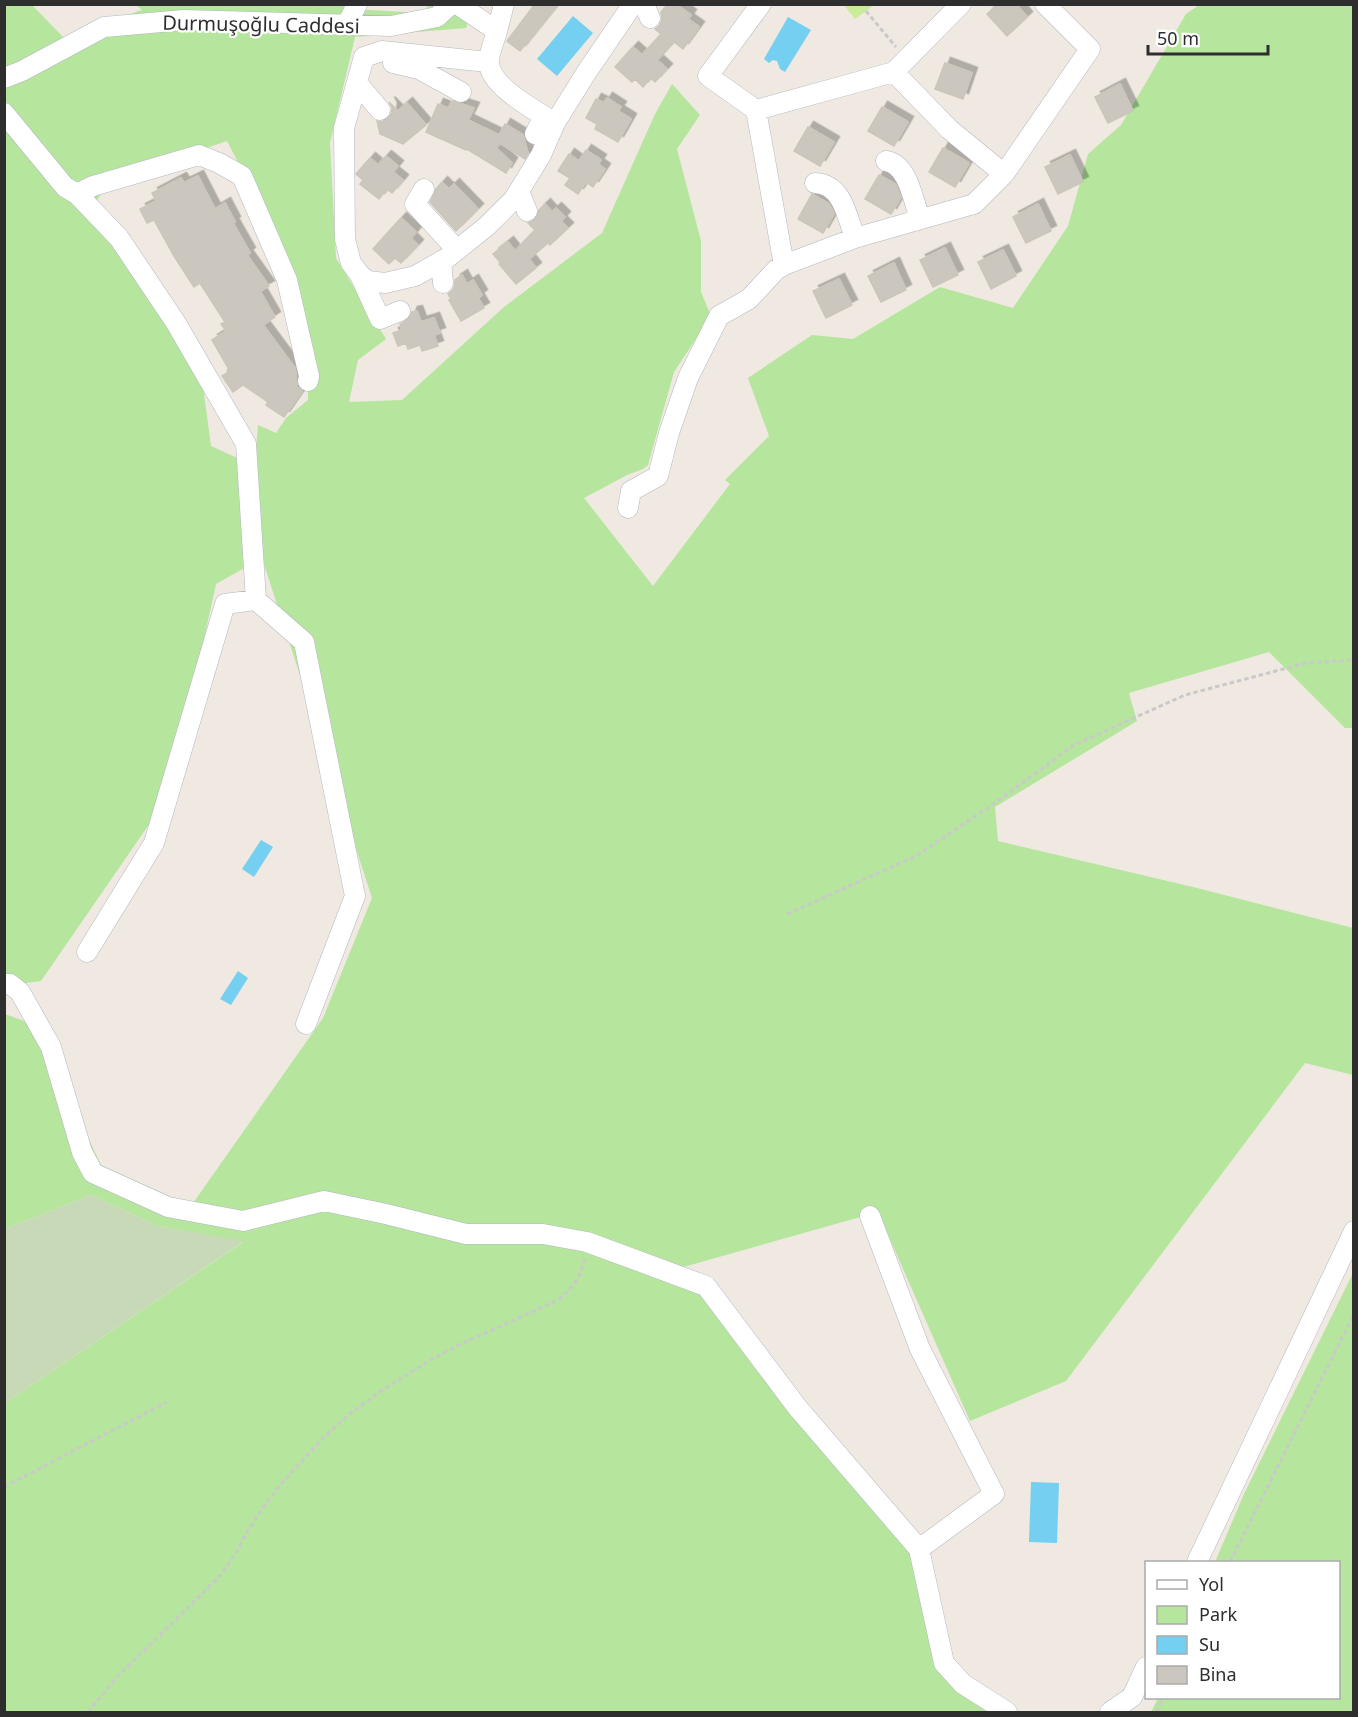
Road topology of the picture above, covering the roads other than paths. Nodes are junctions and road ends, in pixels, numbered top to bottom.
1 (357, 4) edge
2 (451, 4) edge
3 (457, 4) edge
4 (504, 4) edge
5 (633, 4) edge
6 (761, 4) edge
7 (961, 4) edge
8 (1045, 4) edge
9 (347, 25) junction
10 (497, 31) junction
11 (364, 57) junction
12 (488, 62) junction
13 (900, 66) junction
14 (4, 78) edge
15 (357, 83) junction
16 (461, 92) dead end
17 (380, 110) dead end
18 (756, 110) junction
19 (4, 113) edge
20 (550, 119) junction
21 (535, 134) dead end
22 (886, 161) dead end
23 (1004, 174) junction
24 (815, 183) dead end
25 (424, 189) dead end
26 (519, 191) junction
27 (77, 194) junction
28 (526, 211) dead end
29 (920, 219) junction
30 (855, 238) junction
31 (449, 255) junction
32 (784, 265) junction
33 (360, 275) junction
34 (443, 283) dead end
35 (400, 311) dead end
36 (308, 381) dead end
37 (627, 508) dead end
38 (256, 600) junction
39 (87, 952) dead end
40 (4, 984) edge
41 (306, 1024) dead end
42 (870, 1216) dead end
43 (1353, 1231) edge
44 (919, 1549) junction
45 (1198, 1561) edge
46 (1145, 1668) edge
47 (1007, 1713) edge
48 (1110, 1713) edge

1 - 9 street
2 - 9 street, Durmuşoğlu Caddesi
3 - 10 street
4 - 10 street
5 - 20 street
6 - 18 street
7 - 13 street
8 - 23 street
9 - 14 street, Durmuşoğlu Caddesi
10 - 12 street
11 - 12 street
11 - 15 street
11 - 16 street
12 - 20 street
13 - 18 street
13 - 23 street
15 - 17 street
15 - 33 street
18 - 32 street
19 - 27 street
20 - 21 street
20 - 26 street
22 - 29 street
23 - 29 street
24 - 30 street
25 - 31 street
26 - 28 street
26 - 31 street
27 - 36 street
27 - 38 street
29 - 30 street
30 - 32 street
31 - 33 street
31 - 34 street
32 - 37 street
33 - 35 street
38 - 39 street
38 - 41 street
40 - 44 street
42 - 44 street
43 - 45 street
44 - 47 street
46 - 48 street

